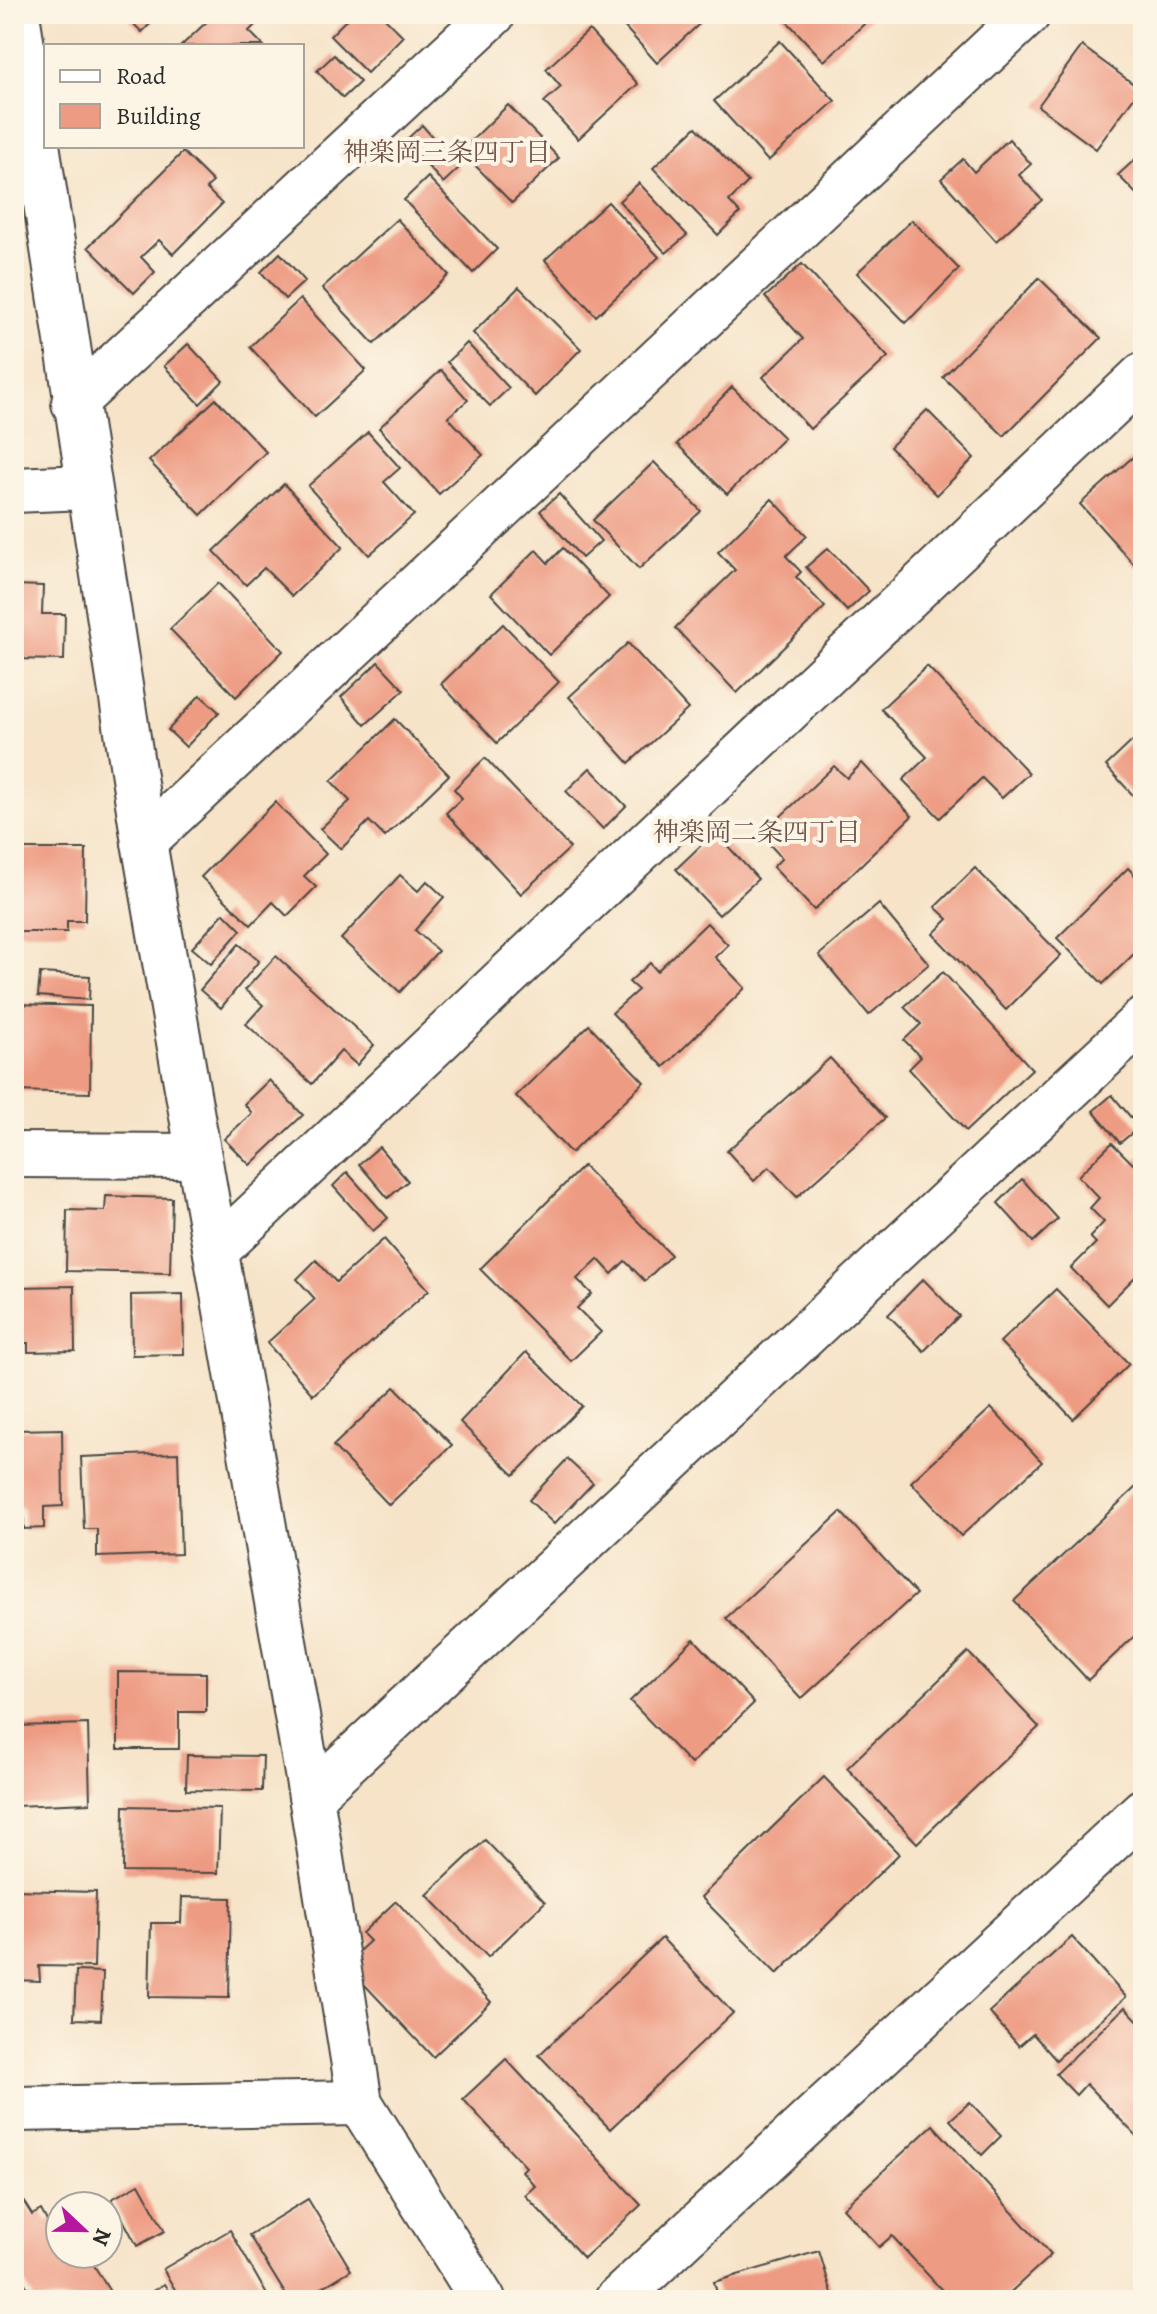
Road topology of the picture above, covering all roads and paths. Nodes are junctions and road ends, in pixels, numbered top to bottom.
1 (17, 14) edge
2 (493, 14) edge
3 (1028, 14) edge
4 (19, 61) edge
5 (1143, 375) edge
6 (74, 403) junction
7 (86, 487) junction
8 (14, 490) edge
9 (144, 842) junction
10 (1143, 1020) edge
11 (14, 1155) edge
12 (196, 1156) junction
13 (216, 1251) junction
14 (311, 1796) junction
15 (1143, 1811) edge
16 (360, 2103) junction
17 (14, 2109) edge
18 (483, 2300) edge
19 (617, 2300) edge

1 - 4 street
2 - 6 street
3 - 9 street
4 - 6 street
5 - 13 street
6 - 7 street
7 - 8 street
7 - 9 street
9 - 12 street
10 - 14 street
11 - 12 street
12 - 13 street
13 - 14 street
14 - 16 street
15 - 19 street
16 - 17 street
16 - 18 street

